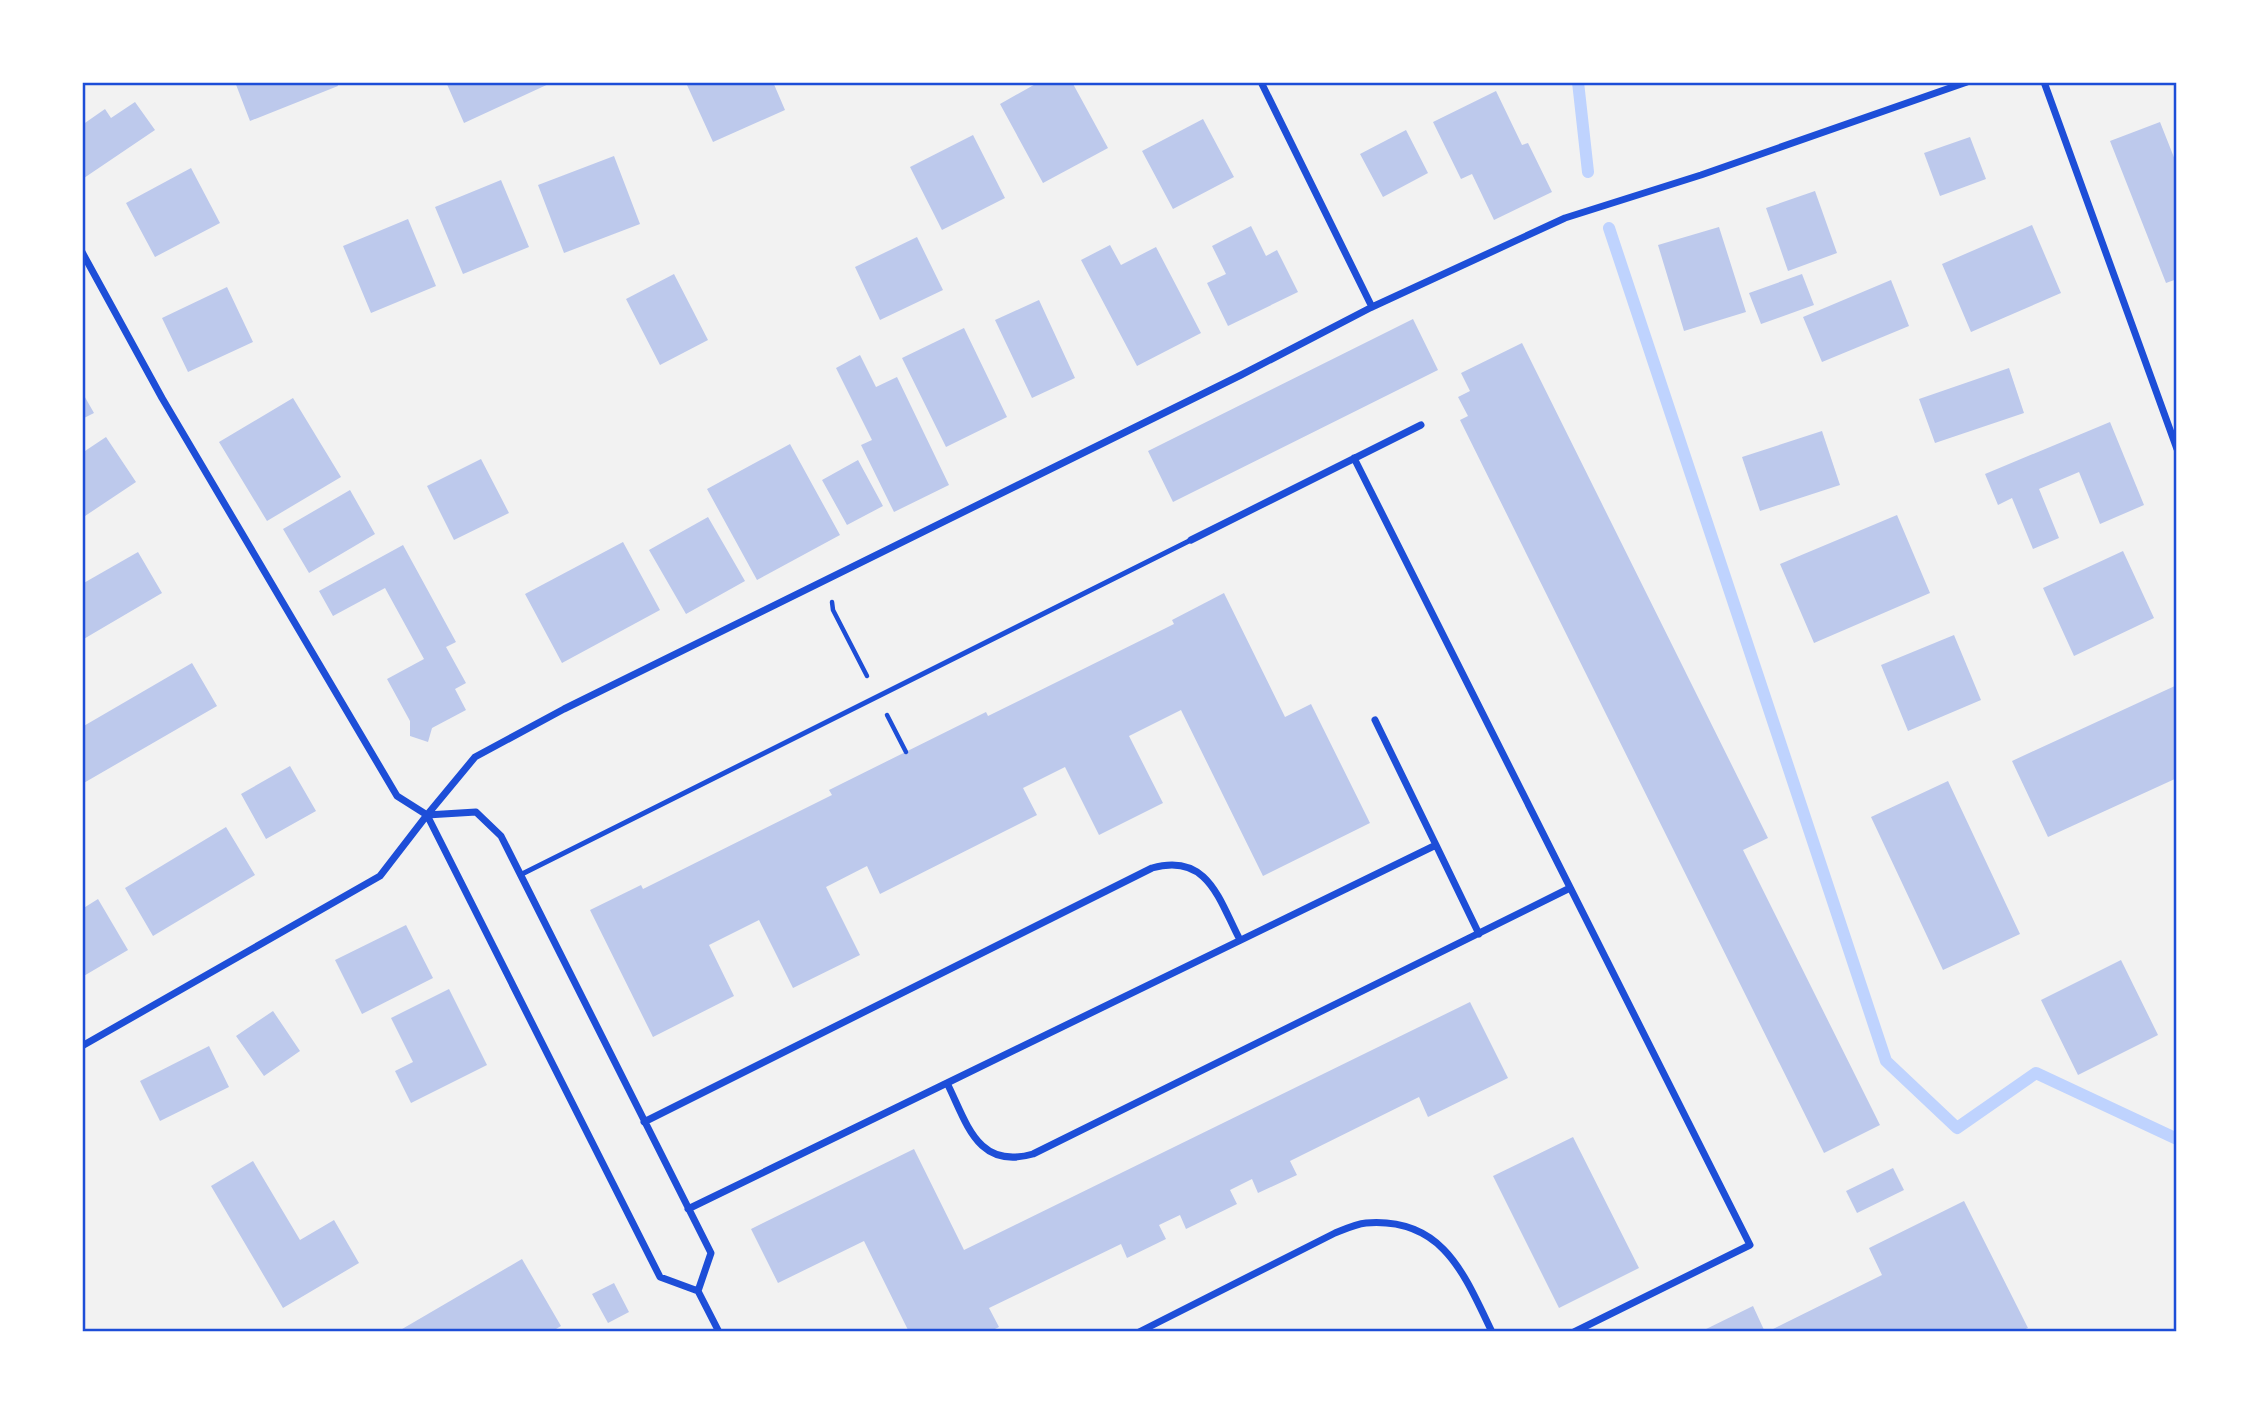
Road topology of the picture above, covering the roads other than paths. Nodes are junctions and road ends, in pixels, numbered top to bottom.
1 (1261, 82) edge
2 (1967, 82) edge
3 (2044, 82) edge
4 (82, 252) edge
5 (1372, 307) junction
6 (1421, 425) dead end
7 (2177, 449) edge
8 (1354, 458) junction
9 (1191, 540) joint
10 (1375, 720) dead end
11 (426, 815) junction
12 (1436, 845) junction
13 (520, 875) junction
14 (1570, 888) junction
15 (1479, 934) junction
16 (1240, 940) junction
17 (82, 1046) edge
18 (947, 1083) junction
19 (644, 1122) junction
20 (688, 1209) junction
21 (698, 1291) junction
22 (1587, 1329) edge
23 (719, 1332) edge
24 (1139, 1332) edge
25 (1492, 1332) edge
26 (1574, 1332) edge

1 - 5 street
2 - 5 street
3 - 7 street
4 - 11 street
5 - 11 street
6 - 8 street
8 - 9 street
8 - 14 street
9 - 13 lane
10 - 12 street
11 - 13 street
11 - 17 street
11 - 21 street
12 - 15 street
12 - 16 street
13 - 19 street
14 - 15 street
14 - 22 street
15 - 18 street
16 - 18 street
16 - 19 street
18 - 20 street
19 - 20 street
20 - 21 street
21 - 23 street
22 - 26 street
24 - 25 street

